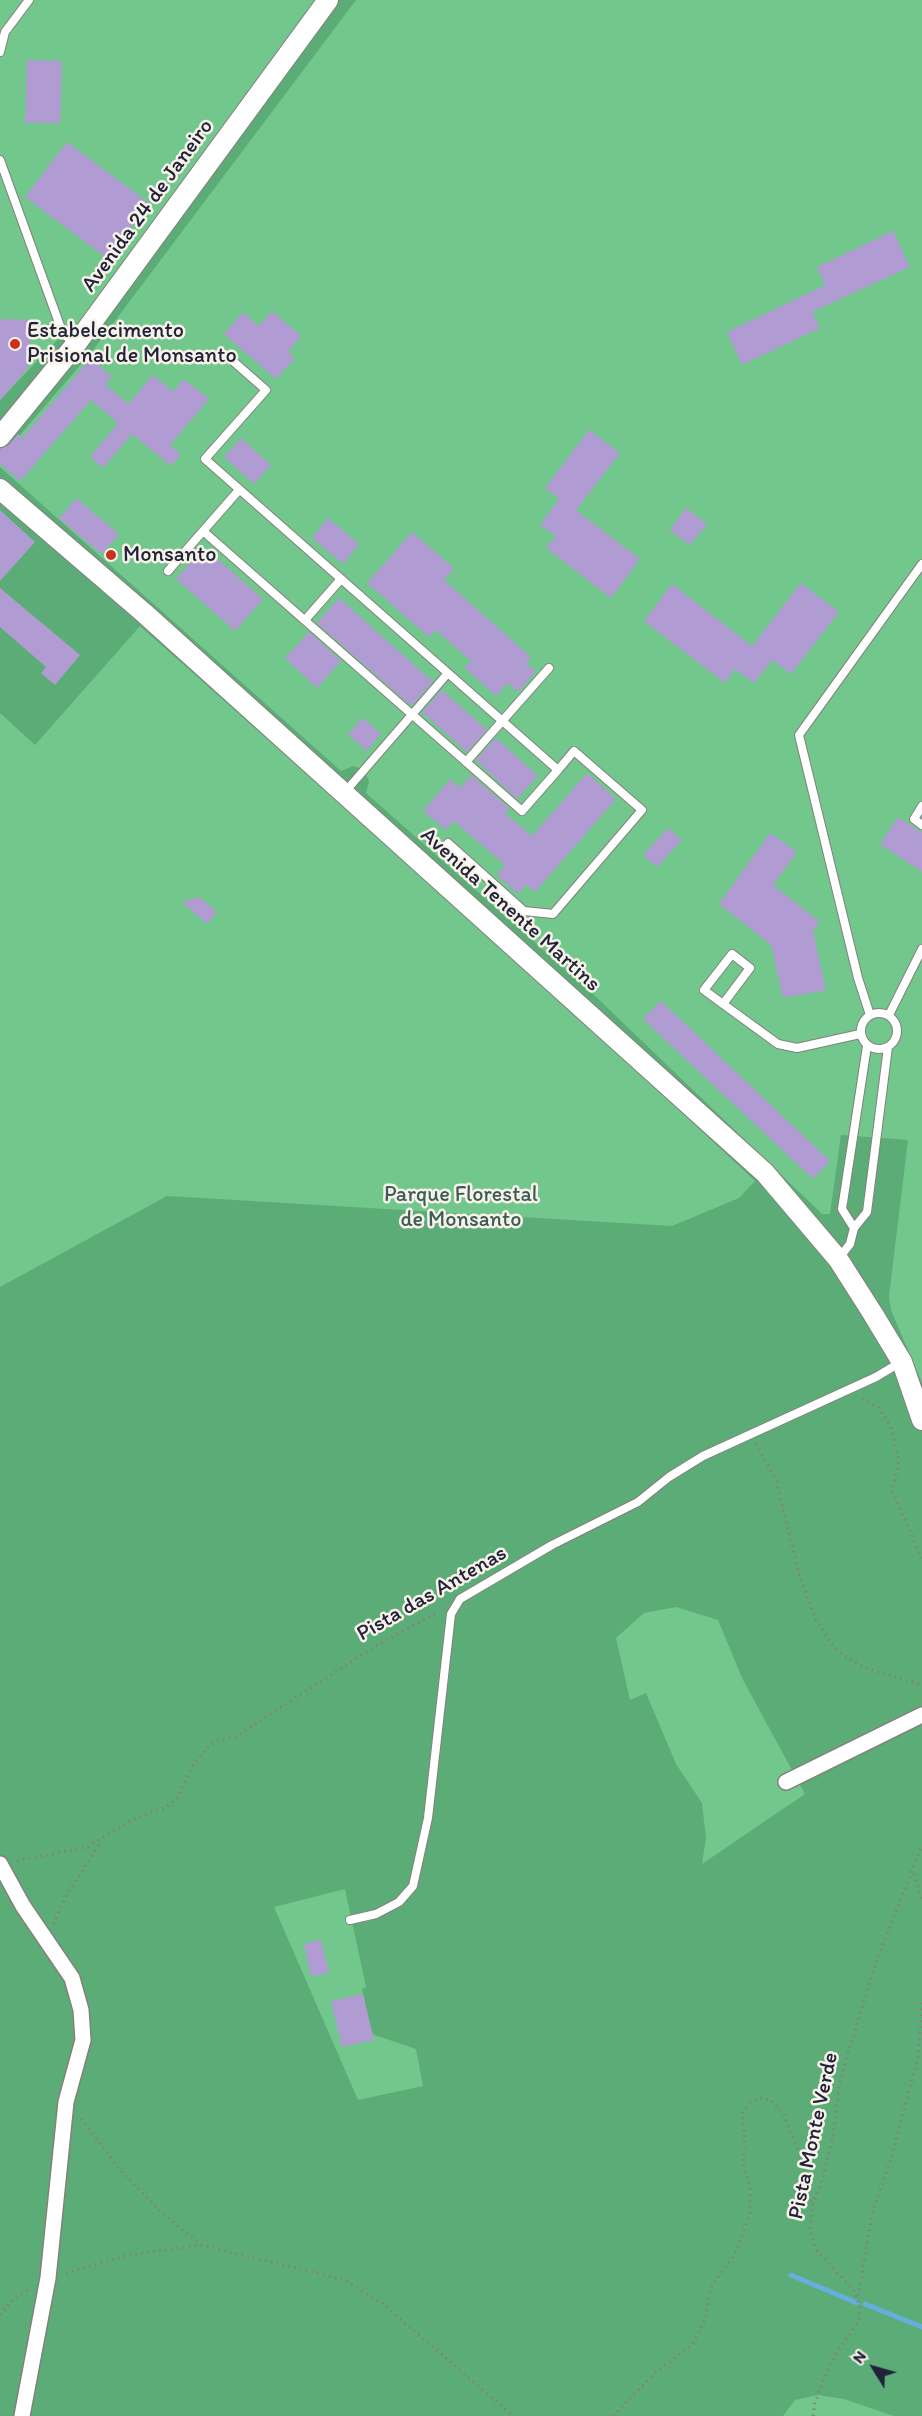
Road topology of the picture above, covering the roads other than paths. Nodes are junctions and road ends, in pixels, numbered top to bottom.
1 (29, 0) edge
2 (328, 0) edge
3 (0, 52) edge
4 (0, 160) edge
5 (76, 344) junction
6 (226, 355) dead end
7 (0, 436) edge
8 (0, 489) edge
9 (239, 490) junction
10 (203, 531) junction
11 (922, 564) edge
12 (168, 571) dead end
13 (341, 579) junction
14 (305, 620) junction
15 (549, 668) dead end
16 (448, 673) junction
17 (412, 715) junction
18 (502, 721) junction
19 (466, 762) junction
20 (558, 770) junction
21 (345, 792) junction
22 (922, 806) edge
23 (922, 825) edge
24 (448, 843) dead end
25 (922, 949) edge
26 (723, 1004) junction
27 (870, 1015) junction
28 (889, 1015) junction
29 (860, 1034) junction
30 (867, 1046) junction
31 (888, 1047) junction
32 (854, 1228) junction
33 (838, 1259) junction
34 (902, 1362) junction
35 (922, 1420) edge
36 (922, 1714) edge
37 (786, 1782) dead end
38 (0, 1865) edge
39 (350, 1920) dead end
40 (22, 2416) edge

1 - 3 lane
2 - 5 street, Avenida 24 de Janeiro
4 - 5 lane
5 - 7 street, Avenida 24 de Janeiro
6 - 9 lane
8 - 21 street, Avenida Tenente Martins
9 - 10 lane
9 - 13 lane
10 - 12 lane
10 - 14 lane
11 - 27 lane
13 - 14 lane
13 - 16 lane
14 - 17 lane
15 - 18 lane
16 - 17 lane
16 - 18 lane
17 - 19 lane
17 - 21 lane
18 - 19 lane
18 - 20 lane
19 - 20 lane
20 - 24 lane
21 - 33 street, Avenida Tenente Martins
22 - 23 lane
25 - 28 lane
26 - 26 lane
26 - 29 lane
27 - 28 lane
27 - 29 lane
28 - 31 lane
29 - 30 lane
30 - 31 lane
30 - 32 lane
31 - 32 lane
32 - 33 lane
33 - 34 street, Avenida Tenente Martins
34 - 35 street, Avenida Tenente Martins
34 - 39 lane, Pista das Antenas
36 - 37 street
38 - 40 street

